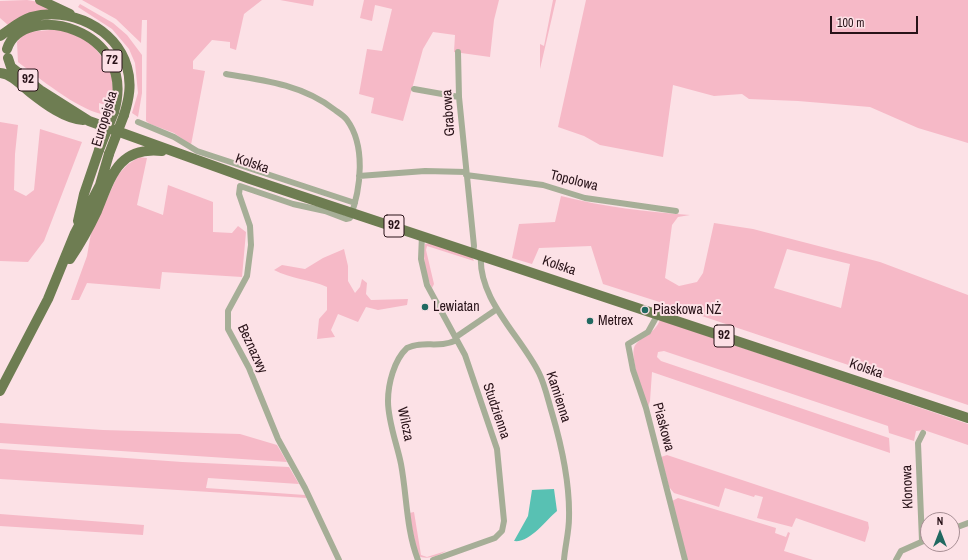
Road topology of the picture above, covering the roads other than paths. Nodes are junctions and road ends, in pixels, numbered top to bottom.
1 (40, 0) edge
2 (73, 16) junction
3 (0, 37) edge
4 (458, 52) dead end
5 (7, 54) junction
6 (0, 72) edge
7 (226, 74) dead end
8 (414, 89) dead end
9 (459, 97) junction
10 (89, 121) junction
11 (138, 122) dead end
12 (104, 152) junction
13 (180, 153) junction
14 (466, 174) junction
15 (359, 176) junction
16 (354, 207) junction
17 (676, 211) dead end
18 (422, 235) junction
19 (477, 253) junction
20 (57, 280) junction
21 (497, 309) junction
22 (658, 314) junction
23 (456, 338) junction
24 (0, 391) edge
25 (968, 418) edge
26 (923, 433) dead end
27 (923, 512) edge
28 (920, 542) edge
29 (339, 560) edge
30 (418, 560) edge
31 (433, 560) edge
32 (564, 560) edge
33 (685, 560) edge
34 (896, 560) edge

1 - 2 main road
2 - 3 main road, Europejska / 72
2 - 12 main road, Europejska / 72, bridge
3 - 5 main road, 92
4 - 9 street, Grabowa
5 - 6 main road, 92
5 - 10 main road, 92
5 - 12 main road, Europejska / 72, bridge
6 - 10 main road, 92
7 - 15 street
8 - 9 street
9 - 14 street, Grabowa
10 - 13 main road, Kolska / 92
11 - 16 street
12 - 20 main road, Europejska / 72
13 - 16 main road, Kolska / 92
13 - 20 main road, 72
14 - 15 street, Topolowa
14 - 17 street, Topolowa
14 - 19 street
15 - 16 street
16 - 18 main road, Kolska / 92
16 - 29 street, Beznazwy
18 - 19 main road, Kolska / 92
18 - 23 street, Studzienna
19 - 21 street, Kamienna
19 - 22 main road, Kolska / 92
20 - 24 main road, Europejska / 72
21 - 23 street, Wilcza
21 - 32 street, Kamienna
22 - 25 main road, Kolska / 92
22 - 33 street, Piaskowa
23 - 30 street, Wilcza
23 - 31 street, Studzienna
26 - 27 street, Klonowa
28 - 34 street

